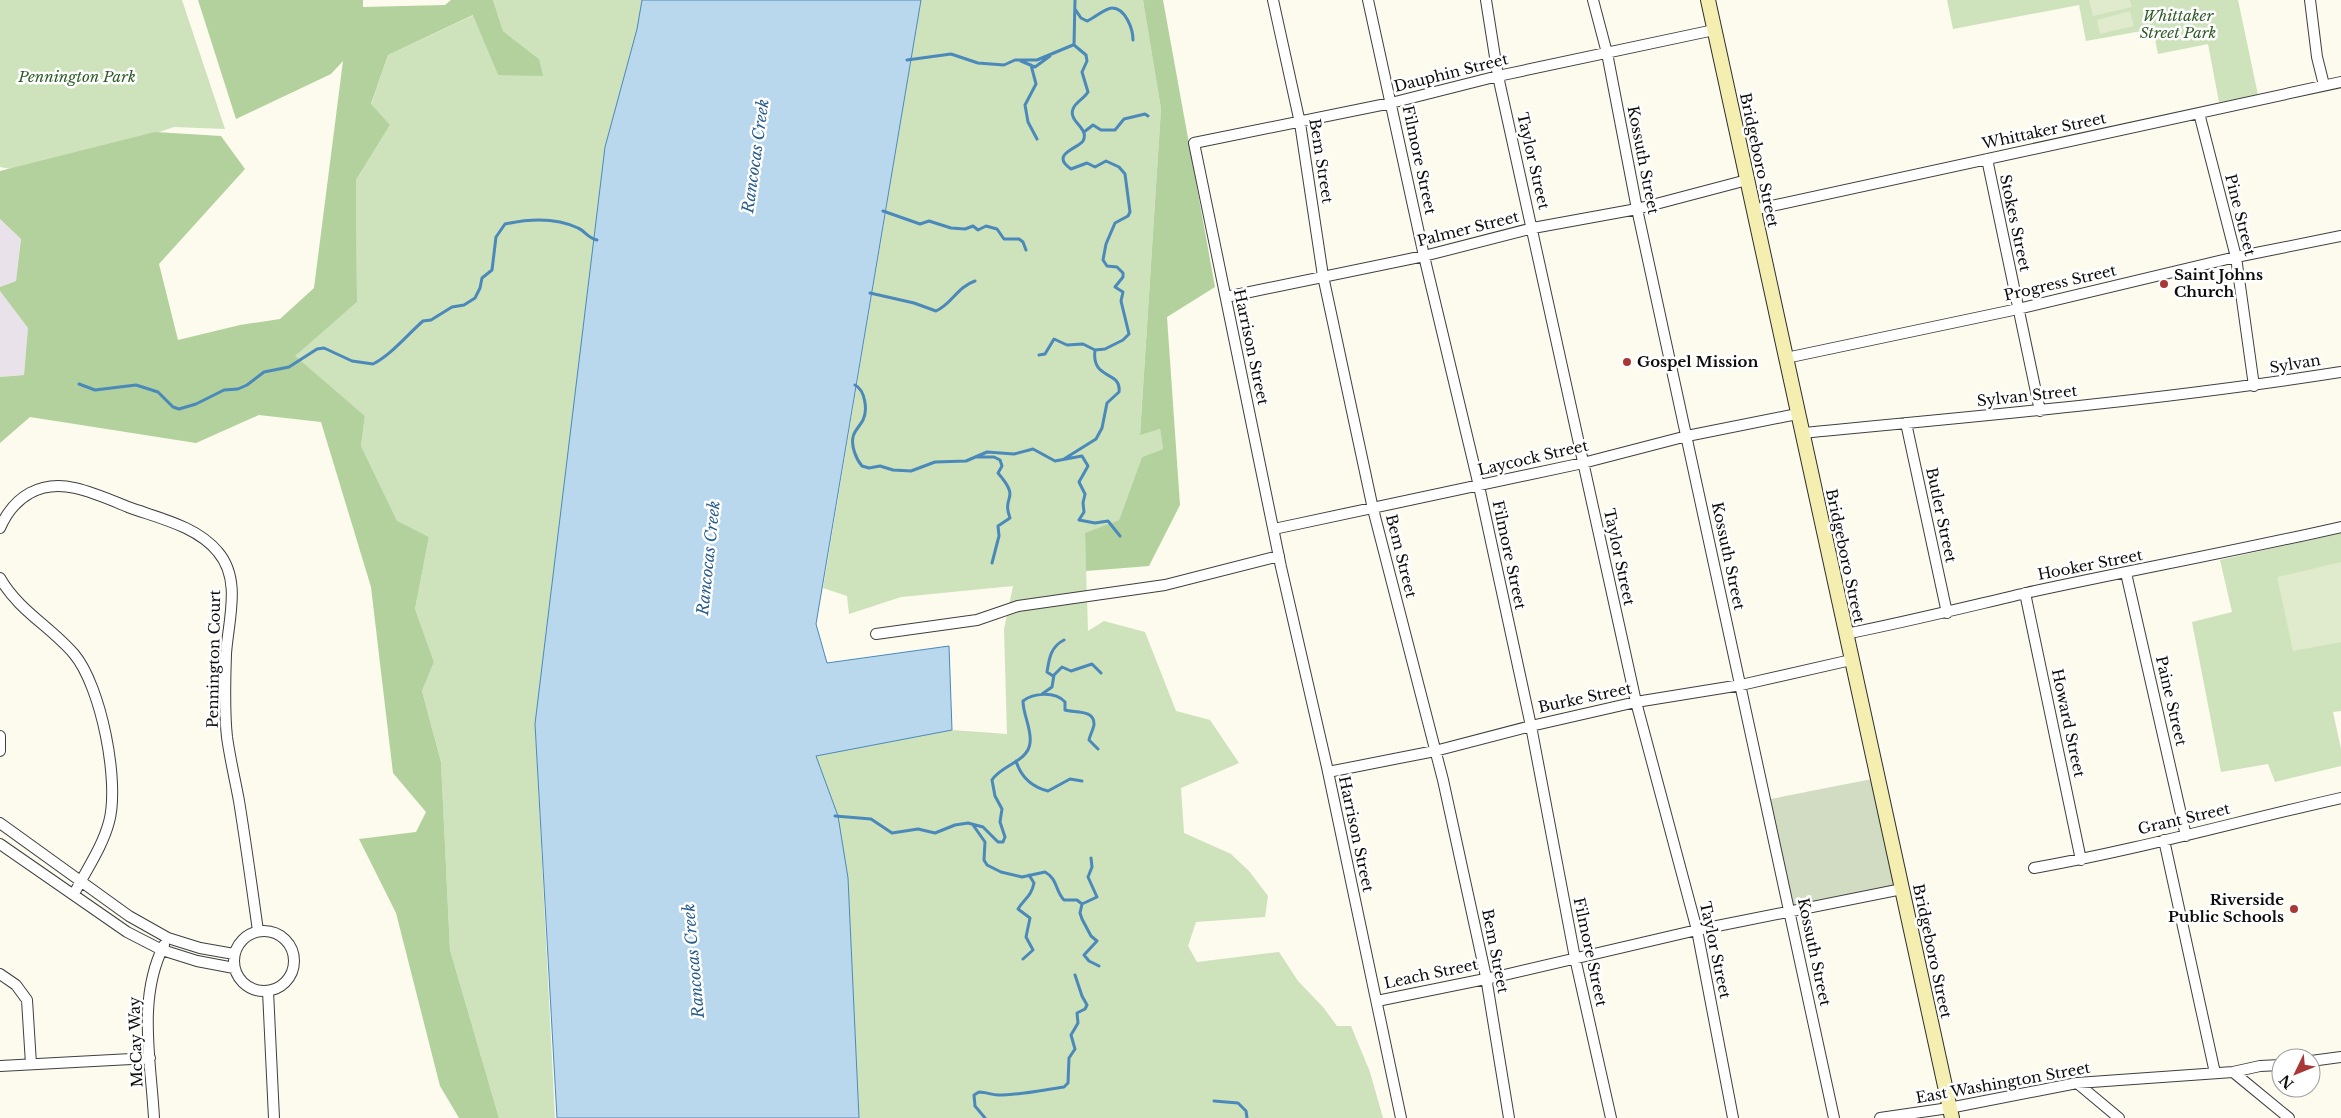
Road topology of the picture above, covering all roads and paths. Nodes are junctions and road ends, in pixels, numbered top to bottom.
1 (1272, 0) edge
2 (1368, 0) edge
3 (1486, 0) edge
4 (1593, 0) edge
5 (1708, 0) edge
6 (2310, 0) edge
7 (1714, 30) junction
8 (1607, 53) junction
9 (1498, 76) junction
10 (2341, 82) edge
11 (2324, 85) junction
12 (1392, 103) junction
13 (2199, 113) junction
14 (1300, 123) junction
15 (1194, 144) joint
16 (1987, 159) junction
17 (1747, 180) junction
18 (1637, 209) junction
19 (1753, 210) junction
20 (1533, 228) junction
21 (2341, 236) edge
22 (1424, 256) junction
23 (2236, 257) junction
24 (1323, 276) junction
25 (1226, 297) junction
26 (2018, 308) junction
27 (1786, 358) junction
28 (2341, 372) edge
29 (2254, 386) junction
30 (2040, 410) junction
31 (1797, 414) junction
32 (1906, 424) junction
33 (1802, 433) junction
34 (1687, 436) junction
35 (1583, 463) junction
36 (1479, 486) junction
37 (1373, 509) junction
38 (2341, 527) edge
39 (0, 528) edge
40 (1274, 530) junction
41 (1279, 556) junction
42 (2126, 573) junction
43 (0, 578) edge
44 (2025, 593) junction
45 (1947, 613) junction
46 (876, 634) dead end
47 (1845, 634) junction
48 (1851, 660) junction
49 (1741, 685) junction
50 (1636, 702) junction
51 (1531, 726) junction
52 (0, 736) edge
53 (0, 751) edge
54 (1434, 751) junction
55 (1328, 772) junction
56 (2341, 798) edge
57 (0, 823) edge
58 (2186, 836) junction
59 (2164, 840) junction
60 (0, 844) edge
61 (2081, 860) junction
62 (2034, 868) dead end
63 (81, 881) junction
64 (1902, 889) junction
65 (74, 894) junction
66 (1790, 910) junction
67 (1696, 930) junction
68 (258, 931) junction
69 (168, 938) junction
70 (162, 950) junction
71 (234, 954) junction
72 (1575, 958) junction
73 (234, 968) junction
74 (0, 974) edge
75 (1486, 977) junction
76 (268, 992) junction
77 (1377, 1001) junction
78 (2341, 1057) edge
79 (150, 1058) junction
80 (2321, 1060) edge
81 (31, 1064) junction
82 (2271, 1065) edge
83 (0, 1066) edge
84 (2233, 1072) junction
85 (2215, 1073) junction
86 (2077, 1083) junction
87 (1951, 1113) edge
88 (154, 1118) edge
89 (274, 1118) edge
90 (1401, 1118) edge
91 (1509, 1118) edge
92 (1611, 1118) edge
93 (1733, 1118) edge
94 (1834, 1118) edge
95 (1880, 1118) edge
96 (2119, 1118) edge
97 (2289, 1118) edge

1 - 14 street, Bem Street
2 - 12 street, Filmore Street
3 - 9 street, Taylor Street
4 - 8 street, Kossuth Street
5 - 7 main road, Bridgeboro Street
6 - 11 street
7 - 8 street, Dauphin Street
7 - 17 main road, Bridgeboro Street
8 - 9 street, Dauphin Street
8 - 18 street, Kossuth Street
9 - 12 street, Dauphin Street
9 - 20 street, Taylor Street
10 - 11 street, Whittaker Street
11 - 13 street, Whittaker Street
12 - 14 street, Dauphin Street
12 - 22 street, Filmore Street
13 - 16 street, Whittaker Street
13 - 23 street, Pine Street
14 - 15 street, Dauphin Street
14 - 24 street, Bem Street
15 - 25 street, Harrison Street
16 - 19 street, Whittaker Street
16 - 26 street, Stokes Street
17 - 18 street, Palmer Street
17 - 19 main road, Bridgeboro Street
18 - 20 street, Palmer Street
18 - 34 street, Kossuth Street
19 - 27 main road, Bridgeboro Street
20 - 22 street, Palmer Street
20 - 35 street, Taylor Street
21 - 23 street, Progress Street
22 - 24 street, Palmer Street
22 - 36 street, Filmore Street
23 - 26 street, Progress Street
23 - 29 street, Pine Street
24 - 25 street, Palmer Street
24 - 37 street, Bem Street
25 - 40 street, Harrison Street
26 - 27 street, Progress Street
26 - 30 street, Stokes Street
27 - 31 main road, Bridgeboro Street
28 - 29 street, Sylvan
29 - 30 street, Sylvan Street
30 - 32 street, Sylvan Street
31 - 33 main road, Bridgeboro Street
31 - 34 street, Laycock Street
32 - 33 street, Sylvan Street
32 - 45 street, Butler Street
33 - 47 main road, Bridgeboro Street
34 - 35 street, Laycock Street
34 - 49 street, Kossuth Street
35 - 36 street, Laycock Street
35 - 50 street, Taylor Street
36 - 37 street, Laycock Street
36 - 51 street, Filmore Street
37 - 40 street, Laycock Street
37 - 54 street, Bem Street
38 - 42 street, Hooker Street
39 - 68 street, Pennington Court
40 - 41 street, Harrison Street
41 - 46 street
41 - 55 street, Harrison Street
42 - 44 street, Hooker Street
42 - 58 street, Paine Street
43 - 63 street
44 - 45 street, Hooker Street
44 - 61 street, Howard Street
45 - 47 street, Hooker Street
47 - 48 main road, Bridgeboro Street
48 - 49 street, Burke Street
48 - 64 main road, Bridgeboro Street
49 - 50 street, Burke Street
49 - 66 street, Kossuth Street
50 - 51 street, Burke Street
50 - 67 street, Taylor Street
51 - 54 street, Burke Street
51 - 72 street, Filmore Street
52 - 53 street
54 - 55 street, Burke Street
54 - 75 street, Bem Street
55 - 77 street, Harrison Street
56 - 58 street, Grant Street
57 - 63 street
58 - 59 street, Grant Street
59 - 61 street, Grant Street
59 - 85 street
60 - 65 street
61 - 62 street, Grant Street
63 - 65 street
63 - 69 street
64 - 66 street, Leach Street
64 - 87 main road, Bridgeboro Street
65 - 70 street
66 - 67 street, Leach Street
66 - 94 street, Kossuth Street
67 - 72 street, Leach Street
67 - 93 street, Taylor Street
68 - 71 street
68 - 76 street
69 - 70 street, McCay Way
69 - 71 street
70 - 73 street
70 - 79 street, McCay Way
71 - 73 street
72 - 75 street, Leach Street
72 - 92 street, Filmore Street
73 - 76 street
74 - 81 street
75 - 77 street, Leach Street
75 - 91 street, Bem Street
76 - 89 street
77 - 90 street, Harrison Street
78 - 80 street
79 - 81 street
79 - 88 street, McCay Way
81 - 83 street
82 - 84 street, East Washington Street
84 - 85 street, East Washington Street
84 - 97 street
85 - 86 street, East Washington Street
86 - 87 street, East Washington Street
86 - 96 street
87 - 95 street, East Washington Street

